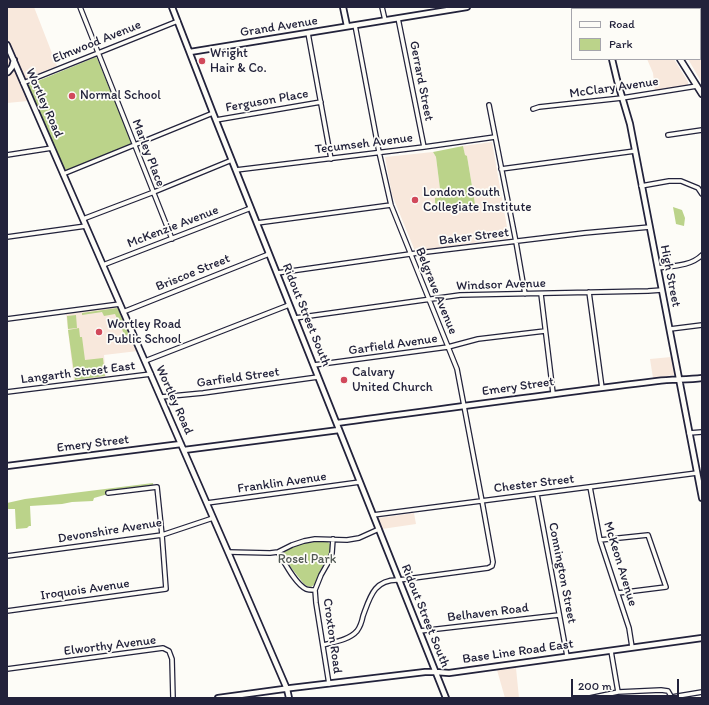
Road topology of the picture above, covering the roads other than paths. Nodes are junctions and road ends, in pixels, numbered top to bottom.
1 (80, 7) edge
2 (172, 7) edge
3 (343, 7) edge
4 (382, 7) edge
5 (467, 7) edge
6 (398, 18) junction
7 (384, 20) junction
8 (178, 21) junction
9 (355, 25) junction
10 (347, 26) junction
11 (308, 33) junction
12 (7, 45) edge
13 (190, 52) junction
14 (98, 54) junction
15 (14, 60) junction
16 (612, 60) edge
17 (681, 60) edge
18 (18, 71) junction
19 (7, 72) edge
20 (24, 83) junction
21 (697, 86) junction
22 (702, 94) edge
23 (622, 98) junction
24 (321, 102) junction
25 (488, 105) dead end
26 (533, 109) dead end
27 (213, 113) junction
28 (216, 120) junction
29 (702, 130) edge
30 (668, 135) dead end
31 (495, 137) junction
32 (135, 145) junction
33 (424, 147) junction
34 (52, 148) junction
35 (635, 151) junction
36 (379, 152) junction
37 (7, 155) edge
38 (331, 159) junction
39 (232, 160) junction
40 (236, 170) junction
41 (501, 170) junction
42 (63, 174) junction
43 (641, 186) junction
44 (700, 188) edge
45 (154, 192) junction
46 (702, 194) edge
47 (391, 205) junction
48 (251, 208) junction
49 (83, 219) junction
50 (257, 223) junction
51 (86, 226) junction
52 (650, 227) junction
53 (7, 237) edge
54 (172, 239) junction
55 (516, 242) junction
56 (269, 254) junction
57 (410, 254) junction
58 (702, 256) edge
59 (103, 265) junction
60 (658, 268) junction
61 (277, 273) junction
62 (662, 290) junction
63 (589, 292) junction
64 (525, 294) junction
65 (540, 294) junction
66 (430, 300) junction
67 (120, 304) junction
68 (290, 305) junction
69 (123, 312) junction
70 (295, 318) junction
71 (7, 319) edge
72 (702, 325) edge
73 (670, 329) junction
74 (545, 331) junction
75 (448, 347) junction
76 (145, 361) junction
77 (314, 366) junction
78 (151, 374) junction
79 (318, 377) junction
80 (702, 378) edge
81 (679, 380) junction
82 (602, 388) junction
83 (7, 392) edge
84 (553, 394) junction
85 (161, 397) junction
86 (464, 406) junction
87 (337, 423) junction
88 (339, 430) junction
89 (702, 432) edge
90 (690, 433) junction
91 (181, 444) junction
92 (184, 450) junction
93 (7, 466) edge
94 (697, 472) junction
95 (360, 482) junction
96 (701, 485) edge
97 (590, 487) junction
98 (108, 492) dead end
99 (537, 494) junction
100 (702, 498) edge
101 (482, 501) junction
102 (207, 503) junction
103 (373, 515) junction
104 (213, 518) junction
105 (379, 529) junction
106 (162, 535) junction
107 (333, 540) junction
108 (600, 540) junction
109 (228, 552) junction
110 (278, 552) junction
111 (7, 556) edge
112 (399, 580) junction
113 (315, 590) junction
114 (618, 593) junction
115 (7, 611) edge
116 (559, 614) junction
117 (420, 631) junction
118 (702, 638) edge
119 (322, 645) junction
120 (632, 647) junction
121 (611, 651) junction
122 (567, 656) junction
123 (7, 669) edge
124 (436, 672) junction
125 (329, 684) junction
126 (287, 689) junction
127 (618, 692) junction
128 (702, 692) edge
129 (672, 697) edge
130 (173, 698) edge
131 (218, 698) edge
132 (289, 698) edge
133 (446, 698) edge
134 (590, 698) edge

1 - 14 street, Marley Place
2 - 8 street, Ridout Street South
3 - 10 street
4 - 7 street
5 - 6 street, Grand Avenue
6 - 7 street, Grand Avenue
6 - 33 street, Gerrard Street
7 - 9 street, Grand Avenue
8 - 13 street, Ridout Street South
8 - 14 street, Elmwood Avenue
9 - 10 street, Grand Avenue
9 - 36 street, Belgrave Avenue
10 - 11 street, Grand Avenue
11 - 13 street, Grand Avenue
11 - 24 street
12 - 15 street, Wortley Road
13 - 27 street, Ridout Street South
14 - 20 street, Elmwood Avenue
14 - 32 street, Marley Place
15 - 18 street, Wortley Road
15 - 19 street
16 - 23 street, High Street
17 - 21 main road
18 - 19 street
18 - 20 street, Wortley Road
20 - 34 street, Wortley Road
21 - 22 main road
21 - 23 street, McClary Avenue
23 - 26 street, McClary Avenue
23 - 35 street, High Street
24 - 28 street, Ferguson Place
24 - 38 street
25 - 31 street
27 - 28 street, Ridout Street South
27 - 32 street
28 - 39 street, Ridout Street South
29 - 30 street
31 - 33 street, Tecumseh Avenue
31 - 41 street
32 - 42 street
32 - 45 street, Marley Place
33 - 36 street, Tecumseh Avenue
34 - 37 street
34 - 42 street, Wortley Road
35 - 41 street
35 - 43 street, High Street
36 - 38 street, Tecumseh Avenue
36 - 47 street, Belgrave Avenue
38 - 40 street, Tecumseh Avenue
39 - 40 street, Ridout Street South
39 - 45 street
40 - 48 street, Ridout Street South
41 - 55 street
42 - 49 street, Wortley Road
43 - 44 street
43 - 52 street, High Street
44 - 46 street
45 - 49 street
45 - 54 street, Marley Place
47 - 50 street
47 - 57 street, Belgrave Avenue
48 - 50 street, Ridout Street South
48 - 54 street, McKenzie Avenue
49 - 51 street, Wortley Road
50 - 56 street, Ridout Street South
51 - 53 street
51 - 59 street, Wortley Road
52 - 55 street, Baker Street
52 - 60 street, High Street
54 - 59 street, McKenzie Avenue
55 - 57 street, Baker Street
55 - 64 street
56 - 61 street, Ridout Street South
56 - 69 street, Briscoe Street
57 - 61 street, Baker Street
57 - 66 street, Belgrave Avenue
58 - 60 street
59 - 67 street, Wortley Road
60 - 62 street, High Street
61 - 68 street, Ridout Street South
62 - 63 street, Windsor Avenue
62 - 73 street, High Street
63 - 65 street, Windsor Avenue
63 - 82 street
64 - 65 street, Windsor Avenue
64 - 66 street, Windsor Avenue
65 - 74 street
66 - 70 street, Windsor Avenue
66 - 75 street, Belgrave Avenue
67 - 69 street, Wortley Road
67 - 71 street
68 - 70 street, Ridout Street South
68 - 76 street
69 - 76 street, Wortley Road
70 - 77 street, Ridout Street South
72 - 73 street
73 - 81 street, High Street
74 - 75 street, Garfield Avenue
74 - 84 street
75 - 77 street, Garfield Avenue
75 - 86 street, Belgrave Avenue
76 - 78 street, Wortley Road
77 - 79 street, Ridout Street South
78 - 83 street, Langarth Street East
78 - 85 street, Wortley Road
79 - 85 street, Garfield Street
79 - 87 street, Ridout Street South
80 - 81 street, Emery Street
81 - 82 street, Emery Street
81 - 90 street, High Street
82 - 84 street, Emery Street
84 - 86 street, Emery Street
85 - 91 street, Wortley Road
86 - 87 street, Emery Street
86 - 101 street, Belgrave Avenue
87 - 88 street, Ridout Street South
88 - 92 street
88 - 95 street, Ridout Street South
89 - 90 street
90 - 94 street, High Street
91 - 92 street, Wortley Road
91 - 93 street, Emery Street
92 - 102 street, Wortley Road
94 - 96 street, High Street
94 - 97 street, Chester Street
95 - 102 street, Franklin Avenue
95 - 103 street, Ridout Street South
96 - 100 street, High Street
97 - 99 street, Chester Street
97 - 108 street, McKeon Avenue
98 - 106 street
99 - 101 street, Chester Street
99 - 116 street, Connington Street
101 - 103 street, Chester Street
101 - 112 street, Belgrave Avenue
102 - 104 street, Wortley Road
103 - 105 street, Ridout Street South
104 - 106 street, Devonshire Avenue
104 - 109 street, Wortley Road
105 - 107 street
105 - 112 street, Ridout Street South
106 - 111 street, Devonshire Avenue
106 - 115 street, Iroquois Avenue
107 - 110 street
107 - 113 street, Croxton Road
108 - 114 street, McKeon Avenue
108 - 114 street
109 - 110 street
109 - 126 street, Wortley Road
110 - 113 street, Croxton Road
112 - 117 street, Ridout Street South
112 - 119 street
113 - 119 street, Croxton Road
114 - 120 street, McKeon Avenue
116 - 117 street, Belhaven Road
116 - 122 street, Connington Street
117 - 124 street, Ridout Street South
118 - 120 street, Base Line Road East
119 - 125 street, Croxton Road
120 - 121 street, Base Line Road East
121 - 122 street, Base Line Road East
121 - 127 street
122 - 124 street, Base Line Road East
123 - 130 street, Elworthy Avenue
124 - 125 street, Base Line Road East
124 - 133 street, Ridout Street South
125 - 126 street, Base Line Road East
126 - 131 street, Base Line Road East
126 - 132 street, Wortley Road
127 - 129 street
127 - 134 street
128 - 129 street

